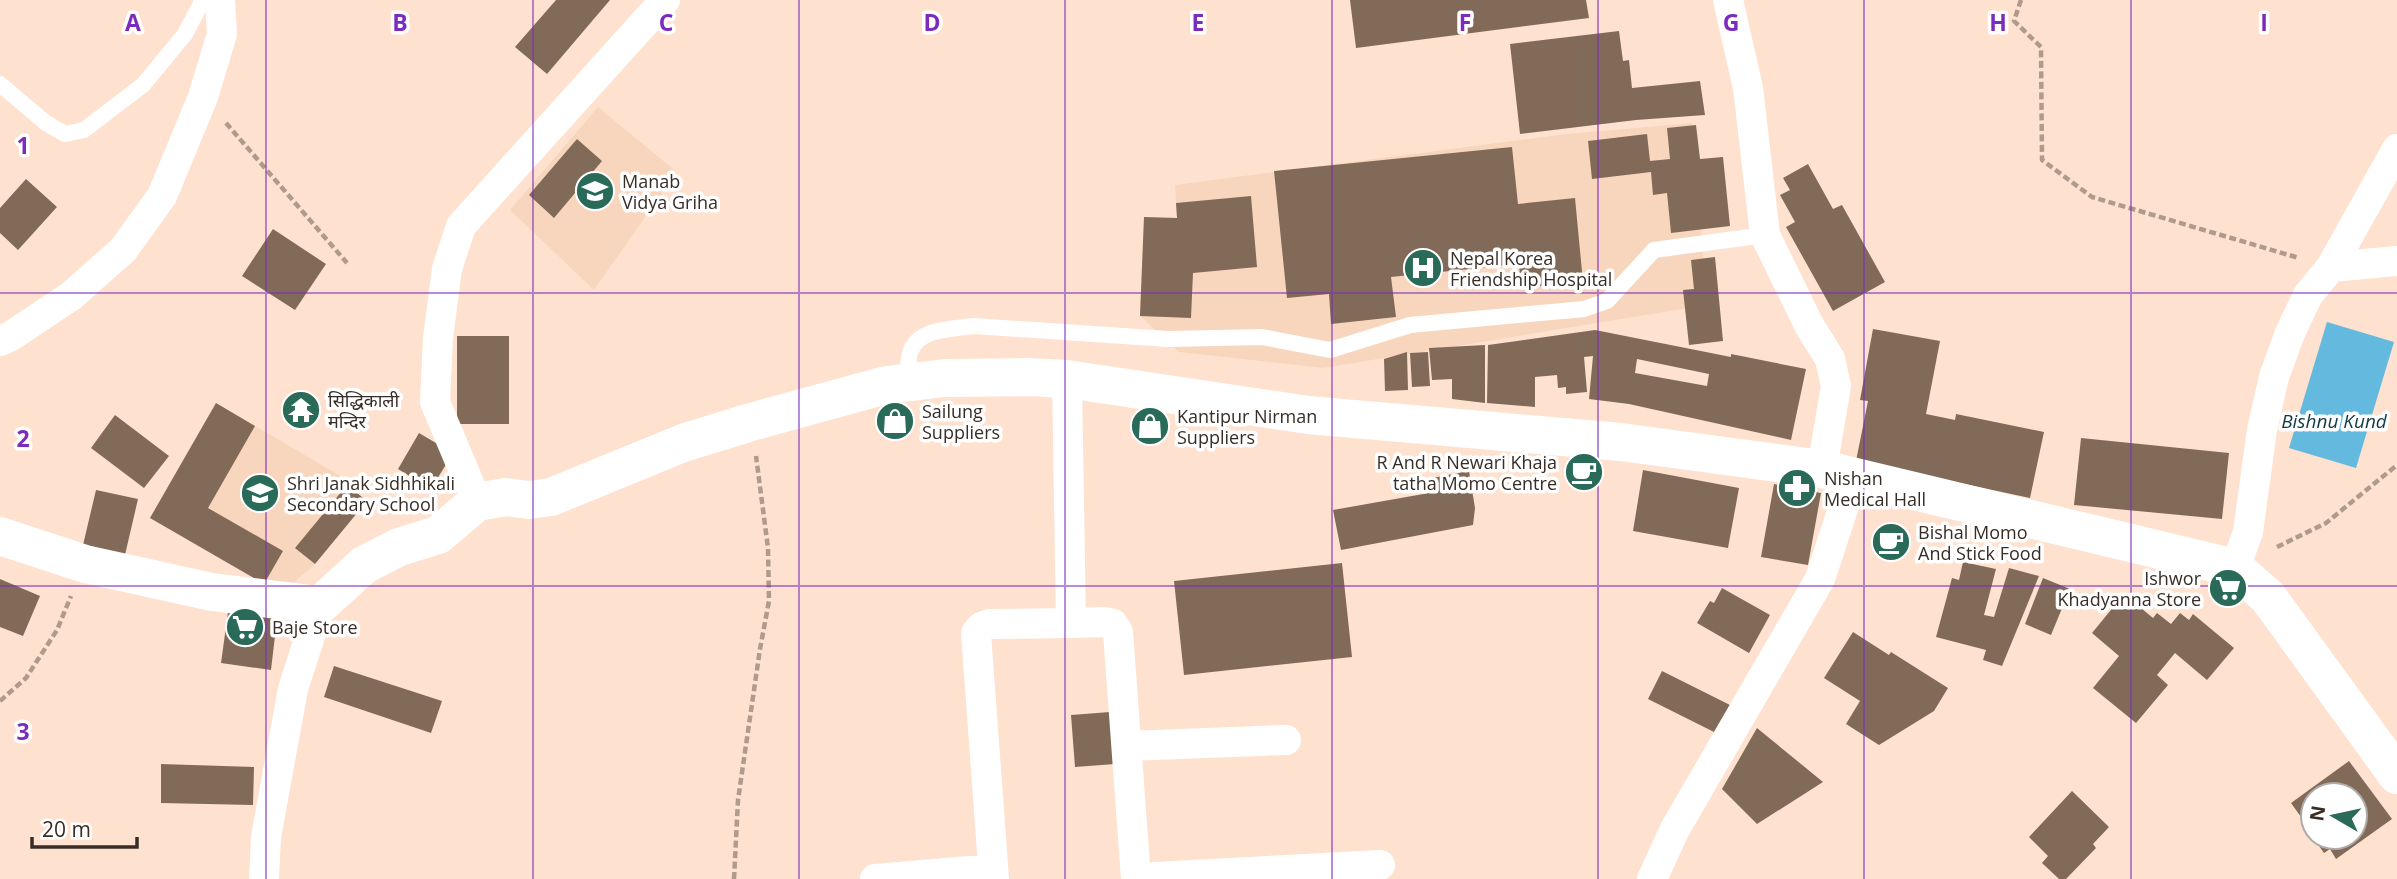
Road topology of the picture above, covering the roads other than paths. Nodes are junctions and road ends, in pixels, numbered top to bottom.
1 (203, 0) edge
2 (220, 0) edge
3 (665, 0) edge
4 (1728, 0) edge
5 (0, 84) edge
6 (2397, 149) edge
7 (1765, 234) junction
8 (2397, 261) edge
9 (2331, 267) junction
10 (0, 341) edge
11 (1067, 379) junction
12 (908, 382) junction
13 (1838, 472) junction
14 (477, 502) junction
15 (0, 536) edge
16 (2235, 568) junction
17 (320, 605) junction
18 (1071, 623) junction
19 (1286, 740) dead end
20 (1127, 746) junction
21 (2397, 775) edge
22 (1380, 865) dead end
23 (994, 874) edge
24 (1136, 878) edge
25 (264, 879) edge
26 (875, 879) edge
27 (1652, 879) edge

1 - 5 lane
2 - 10 street
3 - 14 street
4 - 7 street
6 - 9 street
7 - 12 lane
7 - 13 street
8 - 9 street
9 - 16 street
11 - 12 main road
11 - 13 main road
11 - 18 street
12 - 14 main road
13 - 16 main road
13 - 27 street
14 - 17 main road
15 - 17 main road
16 - 21 main road
17 - 25 street
18 - 20 street
18 - 23 street
19 - 20 street
20 - 24 street
22 - 24 street
23 - 26 street

